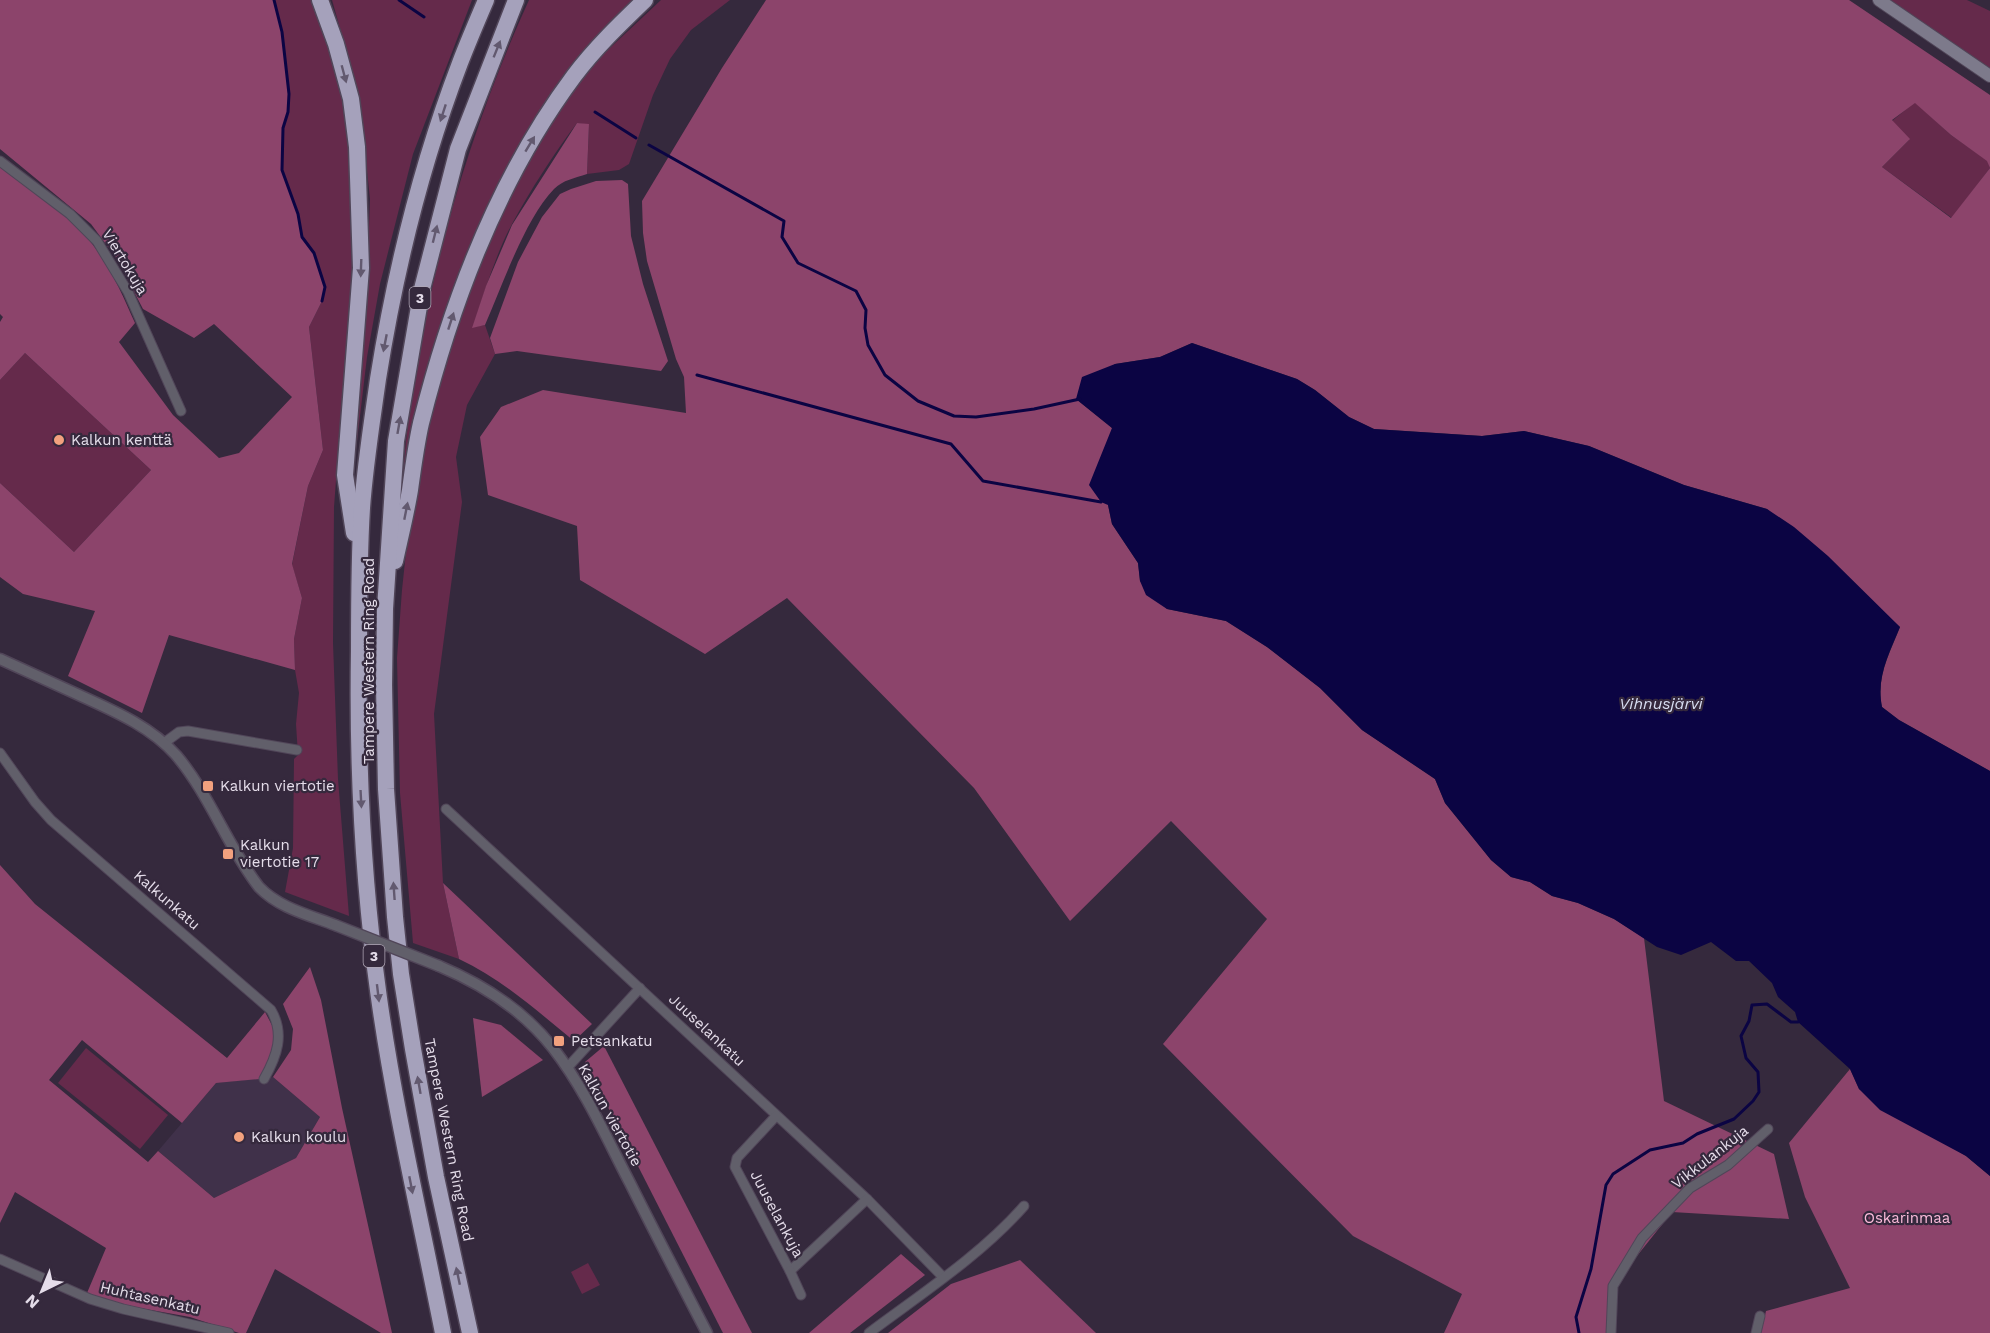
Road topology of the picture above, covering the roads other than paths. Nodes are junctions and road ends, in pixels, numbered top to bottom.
1 (322, 0) edge
2 (486, 0) edge
3 (516, 0) edge
4 (645, 0) edge
5 (1879, 0) edge
6 (1990, 76) edge
7 (0, 161) edge
8 (181, 411) dead end
9 (360, 572) junction
10 (385, 609) junction
11 (0, 659) edge
12 (164, 744) junction
13 (297, 750) dead end
14 (0, 753) edge
15 (446, 809) dead end
16 (640, 988) junction
17 (567, 1068) junction
18 (264, 1079) dead end
19 (776, 1116) junction
20 (1768, 1129) dead end
21 (867, 1199) junction
22 (1024, 1206) dead end
23 (0, 1259) edge
24 (789, 1270) junction
25 (943, 1276) junction
26 (801, 1295) dead end
27 (1760, 1317) dead end
28 (229, 1333) edge
29 (443, 1333) edge
30 (470, 1333) edge
31 (707, 1333) edge
32 (869, 1333) edge
33 (1611, 1333) edge
34 (1756, 1333) edge

1 -> 9 highway
2 -> 9 highway, Tampere Western Ring Road / 3
10 -> 3 highway, Tampere Western Ring Road / 3
10 -> 4 highway
5 - 6 main road
7 - 8 street, Viertokuja
9 -> 29 highway, Tampere Western Ring Road / 3
30 -> 10 highway, Tampere Western Ring Road / 3
11 - 12 street, Kalkun viertotie
12 - 13 street
12 - 17 street, Kalkun viertotie, bridge
14 - 18 street, Kalkunkatu
15 - 16 street, Juuselankatu
16 - 17 street
16 - 19 street, Juuselankatu
17 - 31 street, Kalkun viertotie
19 - 21 street, Juuselankatu
19 - 24 street, Juuselankuja
20 - 33 street, Vikkulankuja
21 - 24 street, Juuselankuja
21 - 25 street, Juuselankatu
22 - 25 street
23 - 28 street, Huhtasenkatu
24 - 26 street, Juuselankuja
25 - 32 street
27 - 34 street

